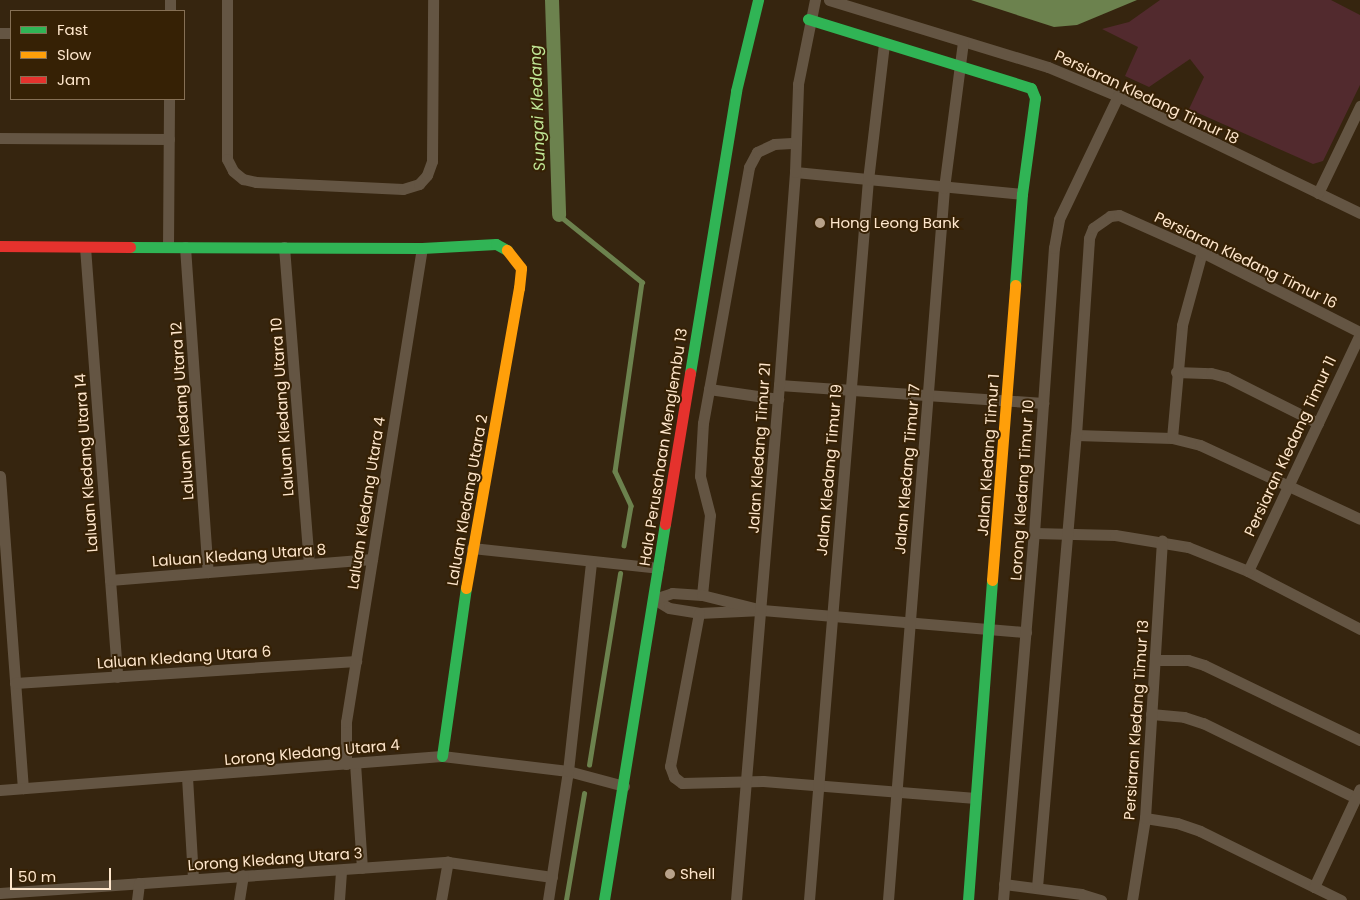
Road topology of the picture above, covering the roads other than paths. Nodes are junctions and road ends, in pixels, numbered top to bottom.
1 (227, 0) edge
2 (433, 0) edge
3 (758, 0) edge
4 (815, 0) edge
5 (829, 0) edge
6 (808, 19) junction
7 (963, 42) junction
8 (884, 44) junction
9 (960, 65) junction
10 (1118, 96) junction
11 (169, 100) edge
12 (1360, 106) edge
13 (0, 138) edge
14 (169, 139) junction
15 (796, 143) junction
16 (795, 172) junction
17 (868, 180) junction
18 (944, 188) junction
19 (1318, 193) junction
20 (1022, 194) junction
21 (1360, 213) edge
22 (0, 246) edge
23 (85, 247) junction
24 (168, 247) junction
25 (185, 247) junction
26 (284, 247) junction
27 (422, 248) junction
28 (1202, 252) junction
29 (1360, 333) edge
30 (1176, 372) junction
31 (779, 385) junction
32 (709, 389) junction
33 (850, 391) junction
34 (929, 397) junction
35 (778, 399) junction
36 (1007, 401) junction
37 (1043, 403) junction
38 (1318, 423) junction
39 (1076, 435) junction
40 (1172, 438) junction
41 (0, 476) edge
42 (1290, 484) junction
43 (1360, 519) edge
44 (1067, 532) junction
45 (1034, 533) junction
46 (1162, 541) junction
47 (472, 548) junction
48 (372, 560) junction
49 (591, 561) junction
50 (309, 564) junction
51 (658, 568) junction
52 (1248, 571) junction
53 (208, 572) junction
54 (110, 580) junction
55 (702, 594) junction
56 (654, 598) junction
57 (762, 610) junction
58 (699, 613) junction
59 (832, 615) junction
60 (908, 621) junction
61 (990, 626) junction
62 (1360, 629) edge
63 (1026, 632) junction
64 (1156, 660) junction
65 (356, 661) junction
66 (117, 676) junction
67 (15, 684) junction
68 (1151, 714) junction
69 (1360, 740) edge
70 (442, 756) junction
71 (350, 764) junction
72 (568, 771) junction
73 (187, 777) junction
74 (746, 782) junction
75 (624, 786) junction
76 (819, 786) junction
77 (23, 788) junction
78 (0, 790) edge
79 (895, 791) junction
80 (1358, 793) edge
81 (975, 798) junction
82 (1145, 818) junction
83 (448, 862) junction
84 (362, 868) junction
85 (341, 872) junction
86 (243, 875) junction
87 (552, 877) junction
88 (194, 879) junction
89 (138, 883) junction
90 (1004, 884) junction
91 (1314, 886) junction
92 (1037, 887) junction
93 (0, 893) edge
94 (137, 900) edge
95 (239, 900) edge
96 (339, 900) edge
97 (441, 900) edge
98 (548, 900) edge
99 (604, 900) edge
100 (736, 900) edge
101 (809, 900) edge
102 (888, 900) edge
103 (968, 900) edge
104 (1003, 900) edge
105 (1102, 900) edge
106 (1132, 900) edge
107 (1341, 900) edge

1 - 2 street
3 - 51 street, Hala Perusahaan Menglembu 13
4 - 6 street, Jalan Kledang Timur 21
5 - 7 street, Persiaran Kledang Timur 18
6 - 8 street
6 - 15 street, Jalan Kledang Timur 21
7 - 9 street, Jalan Kledang Timur 17
7 - 10 street, Persiaran Kledang Timur 18
8 - 9 street
8 - 17 street, Jalan Kledang Timur 19
9 - 18 street, Jalan Kledang Timur 17
9 - 20 street, Jalan Kledang Timur 1
10 - 19 street, Persiaran Kledang Timur 18
10 - 37 street, Lorong Kledang Timur 10
11 - 14 street
12 - 19 street
13 - 14 street
14 - 24 street
15 - 16 street, Jalan Kledang Timur 21
15 - 32 street
16 - 17 street
16 - 31 street, Jalan Kledang Timur 21
17 - 18 street
17 - 33 street, Jalan Kledang Timur 19
18 - 20 street
18 - 34 street, Jalan Kledang Timur 17
19 - 21 street, Persiaran Kledang Timur 18
20 - 36 street, Jalan Kledang Timur 1
22 - 23 street
23 - 24 street
23 - 54 street, Laluan Kledang Utara 14
24 - 25 street
25 - 26 street
25 - 53 street, Laluan Kledang Utara 12
26 - 27 street
26 - 50 street, Laluan Kledang Utara 10
27 - 47 street, Laluan Kledang Utara 2
27 - 48 street, Laluan Kledang Utara 4
28 - 29 street, Persiaran Kledang Timur 16
28 - 30 street
28 - 39 street, Persiaran Kledang Timur 16
29 - 38 street, Persiaran Kledang Timur 11
30 - 38 street
30 - 40 street
31 - 33 street
31 - 35 street, Jalan Kledang Timur 21
32 - 35 street
32 - 55 street
33 - 34 street
33 - 59 street, Jalan Kledang Timur 19
34 - 36 street
34 - 60 street, Jalan Kledang Timur 17
35 - 57 street, Jalan Kledang Timur 21
36 - 37 street
36 - 61 street, Jalan Kledang Timur 1
37 - 45 street, Lorong Kledang Timur 10
38 - 42 street, Persiaran Kledang Timur 11
39 - 40 street
39 - 44 street
40 - 42 street
41 - 67 street
42 - 43 street
42 - 52 street, Persiaran Kledang Timur 11
44 - 45 street
44 - 46 street
44 - 92 street
45 - 63 street, Lorong Kledang Timur 10
46 - 52 street
46 - 64 street, Persiaran Kledang Timur 13
47 - 49 street
47 - 70 street, Laluan Kledang Utara 2
48 - 50 street, Laluan Kledang Utara 8
48 - 65 street, Laluan Kledang Utara 4
49 - 51 street
49 - 72 street
50 - 53 street, Laluan Kledang Utara 8
51 - 56 street, Hala Perusahaan Menglembu 13
52 - 62 street
53 - 54 street, Laluan Kledang Utara 8
54 - 66 street, Laluan Kledang Utara 14
55 - 56 street
55 - 57 street
56 - 58 street
56 - 75 street, Hala Perusahaan Menglembu 13
57 - 58 street
57 - 59 street
57 - 74 street, Jalan Kledang Timur 21
58 - 74 street
59 - 60 street
59 - 76 street, Jalan Kledang Timur 19
60 - 61 street
60 - 79 street, Jalan Kledang Timur 17
61 - 63 street
61 - 81 street, Jalan Kledang Timur 1
63 - 90 street, Lorong Kledang Timur 10
64 - 68 street, Persiaran Kledang Timur 13
64 - 69 street
65 - 66 street, Laluan Kledang Utara 6
65 - 71 street, Laluan Kledang Utara 4
66 - 67 street, Laluan Kledang Utara 6
67 - 77 street
68 - 80 street
68 - 82 street, Persiaran Kledang Timur 13
70 - 71 street, Lorong Kledang Utara 4
70 - 72 street, Lorong Kledang Utara 4
71 - 73 street, Lorong Kledang Utara 4
71 - 84 street, Laluan Kledang Utara 4
72 - 75 street, Lorong Kledang Utara 4
72 - 87 street
73 - 77 street, Lorong Kledang Utara 4
73 - 88 street
74 - 76 street
74 - 100 street, Jalan Kledang Timur 21
75 - 99 street, Hala Perusahaan Menglembu 13
76 - 79 street
76 - 101 street, Jalan Kledang Timur 19
77 - 78 street, Lorong Kledang Utara 4
79 - 81 street
79 - 102 street, Jalan Kledang Timur 17
80 - 91 street
81 - 103 street, Jalan Kledang Timur 1
82 - 91 street
82 - 106 street, Persiaran Kledang Timur 13
83 - 84 street, Lorong Kledang Utara 3
83 - 87 street, Lorong Kledang Utara 3
83 - 97 street
84 - 85 street, Lorong Kledang Utara 3
85 - 86 street, Lorong Kledang Utara 3
85 - 96 street
86 - 88 street, Lorong Kledang Utara 3
86 - 95 street
87 - 98 street
88 - 89 street, Lorong Kledang Utara 3
89 - 93 street, Lorong Kledang Utara 3
89 - 94 street
90 - 92 street
90 - 104 street, Lorong Kledang Timur 10
91 - 107 street
92 - 105 street

